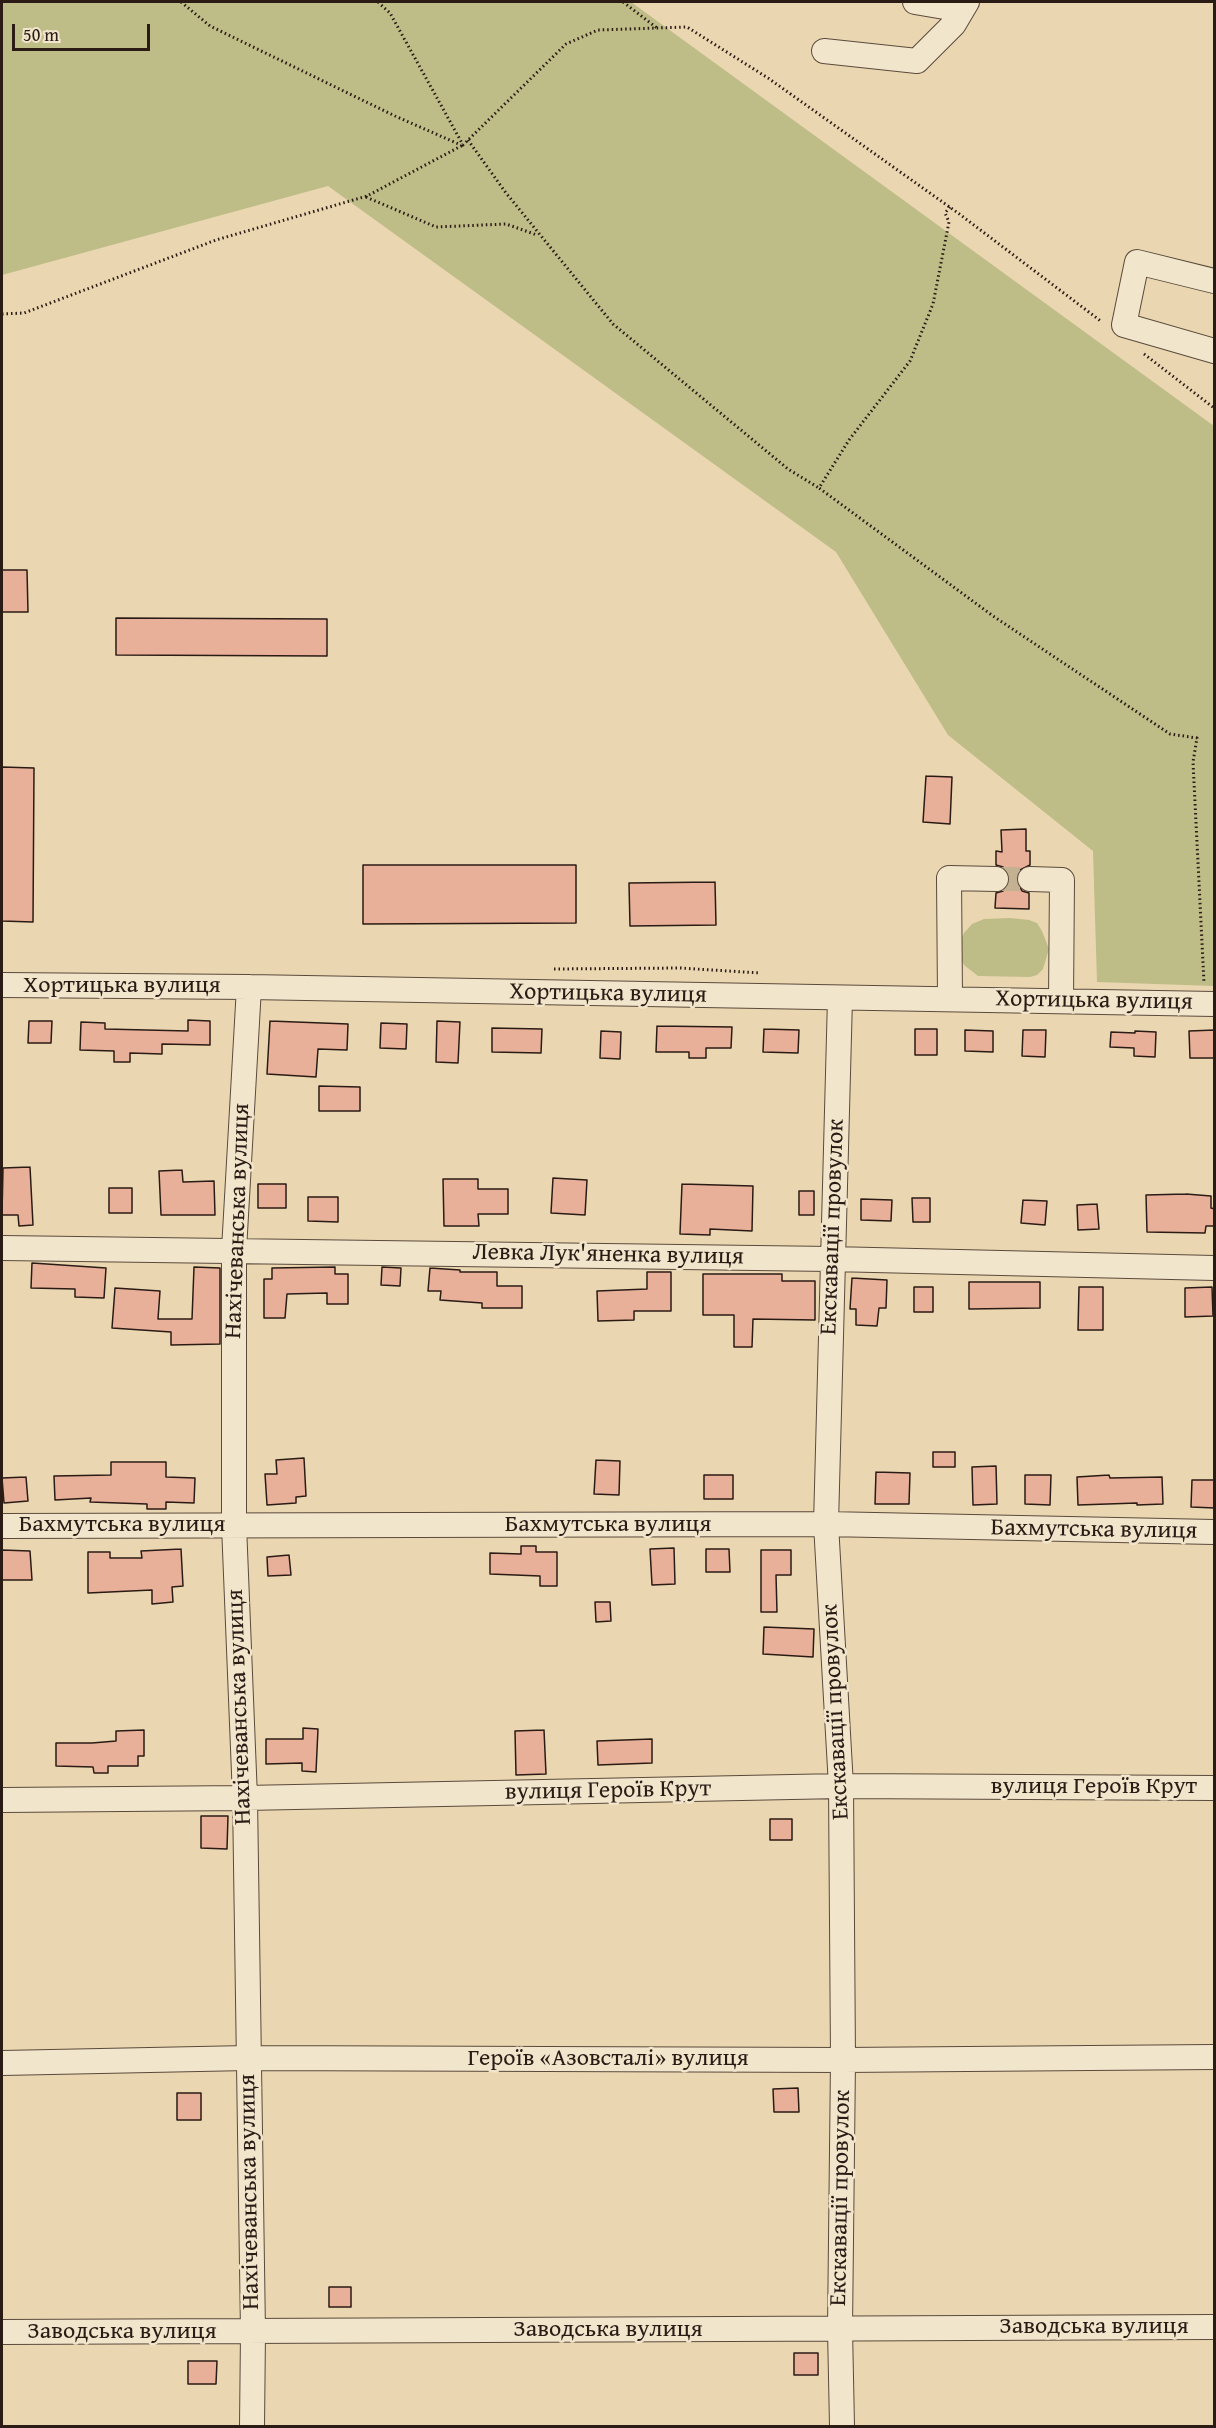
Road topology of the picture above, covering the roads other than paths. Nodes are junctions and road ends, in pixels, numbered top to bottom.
1 (915, 2) edge
2 (964, 6) edge
3 (824, 51) dead end
4 (1215, 281) edge
5 (1215, 351) edge
6 (996, 879) tunnel mouth
7 (1030, 879) tunnel mouth
8 (2, 985) edge
9 (249, 987) junction
10 (1209, 994) edge
11 (840, 998) junction
12 (950, 998) junction
13 (1061, 1000) junction
14 (2, 1248) edge
15 (234, 1250) junction
16 (831, 1259) junction
17 (1215, 1268) edge
18 (826, 1524) junction
19 (234, 1525) junction
20 (2, 1526) edge
21 (1215, 1532) edge
22 (841, 1786) junction
23 (1215, 1788) edge
24 (245, 1798) junction
25 (2, 1800) edge
26 (1215, 2057) edge
27 (248, 2058) junction
28 (843, 2060) junction
29 (2, 2063) edge
30 (1215, 2327) edge
31 (840, 2329) junction
32 (2, 2332) edge
33 (253, 2332) junction
34 (252, 2427) edge
35 (842, 2427) edge

1 - 2 street
2 - 3 street
4 - 5 street
6 - 12 street
7 - 13 street
8 - 9 street, Хортицька вулиця
9 - 11 street, Хортицька вулиця
9 - 15 street, Нахічеванська вулиця
10 - 13 street, Хортицька вулиця
11 - 12 street, Хортицька вулиця
11 - 16 street, Екскавації провулок
12 - 13 street, Хортицька вулиця
14 - 15 street, Левка Лук'яненка вулиця
15 - 16 street, Левка Лук'яненка вулиця
15 - 19 street, Нахічеванська вулиця
16 - 17 street, Левка Лук'яненка вулиця
16 - 18 street, Екскавації провулок
18 - 19 street, Бахмутська вулиця
18 - 21 street, Бахмутська вулиця
18 - 22 street, Екскавації провулок
19 - 20 street, Бахмутська вулиця
19 - 24 street, Нахічеванська вулиця
22 - 23 street, вулиця Героїв Крут
22 - 24 street, вулиця Героїв Крут
22 - 28 street, Екскавації провулок
24 - 25 street, вулиця Героїв Крут
24 - 27 street, Нахічеванська вулиця
26 - 28 street, Героїв «Азовсталі» вулиця
27 - 28 street, Героїв «Азовсталі» вулиця
27 - 29 street, Героїв «Азовсталі» вулиця
27 - 33 street, Нахічеванська вулиця
28 - 31 street, Екскавації провулок
30 - 31 street, Заводська вулиця
31 - 33 street, Заводська вулиця
31 - 35 street, Екскавації провулок
32 - 33 street, Заводська вулиця
33 - 34 street, Нахічеванська вулиця

